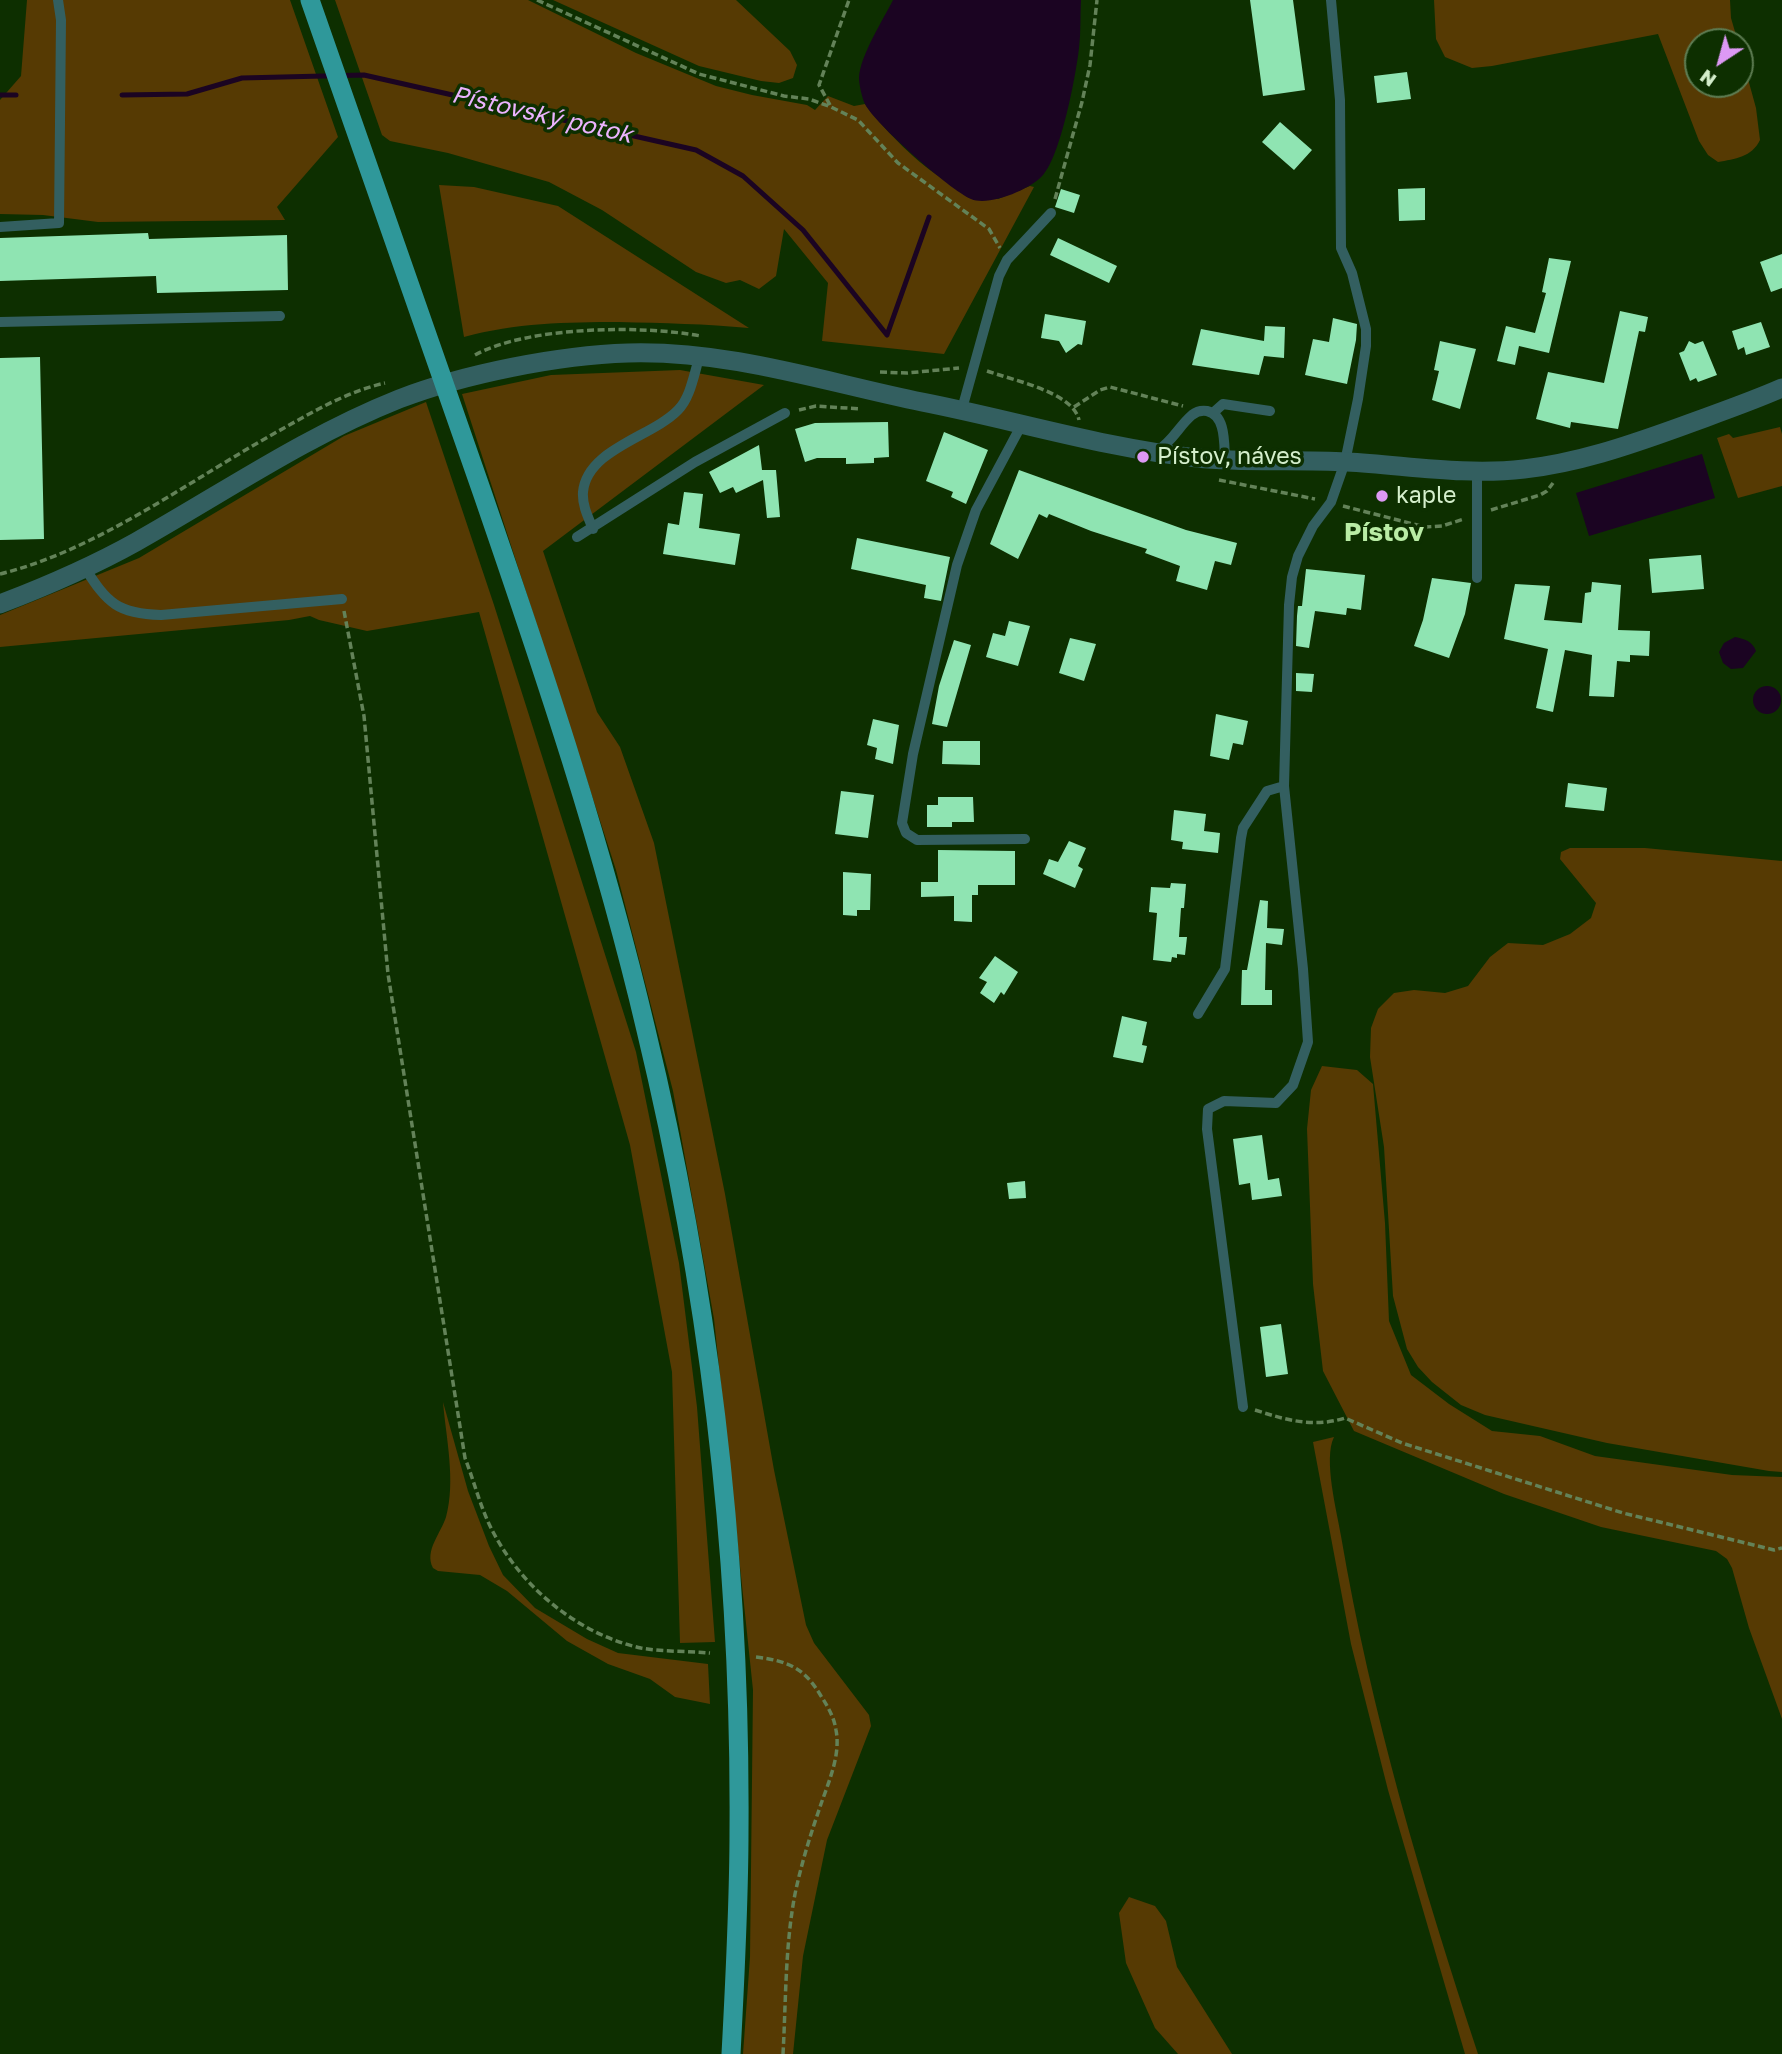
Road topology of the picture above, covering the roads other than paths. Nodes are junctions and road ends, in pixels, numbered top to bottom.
1 (58, 0) edge
2 (310, 0) edge
3 (1331, 0) edge
4 (1051, 213) road end
5 (0, 227) edge
6 (281, 316) dead end
7 (0, 322) edge
8 (700, 355) junction
9 (1782, 388) edge
10 (962, 409) junction
11 (1270, 411) dead end
12 (1214, 412) junction
13 (785, 413) dead end
14 (1022, 424) junction
15 (1156, 452) junction
16 (1225, 459) junction
17 (1345, 462) junction
18 (1477, 472) junction
19 (593, 528) junction
20 (577, 537) dead end
21 (85, 568) junction
22 (1477, 578) dead end
23 (342, 599) road end
24 (0, 604) edge
25 (1284, 786) junction
26 (1025, 839) dead end
27 (1198, 1014) dead end
28 (1243, 1407) road end
29 (731, 2054) edge

1 - 5 lane
2 - 29 main road
3 - 17 lane
4 - 10 lane
6 - 7 lane
8 - 10 street
8 - 19 lane
8 - 21 street
9 - 18 street
10 - 14 street
11 - 12 lane
12 - 15 lane
12 - 16 lane
13 - 19 lane
14 - 15 street
14 - 26 lane
15 - 16 street
16 - 17 street
17 - 18 street
17 - 25 lane
18 - 22 lane
19 - 20 lane
21 - 23 lane
21 - 24 street
25 - 27 lane
25 - 28 lane

